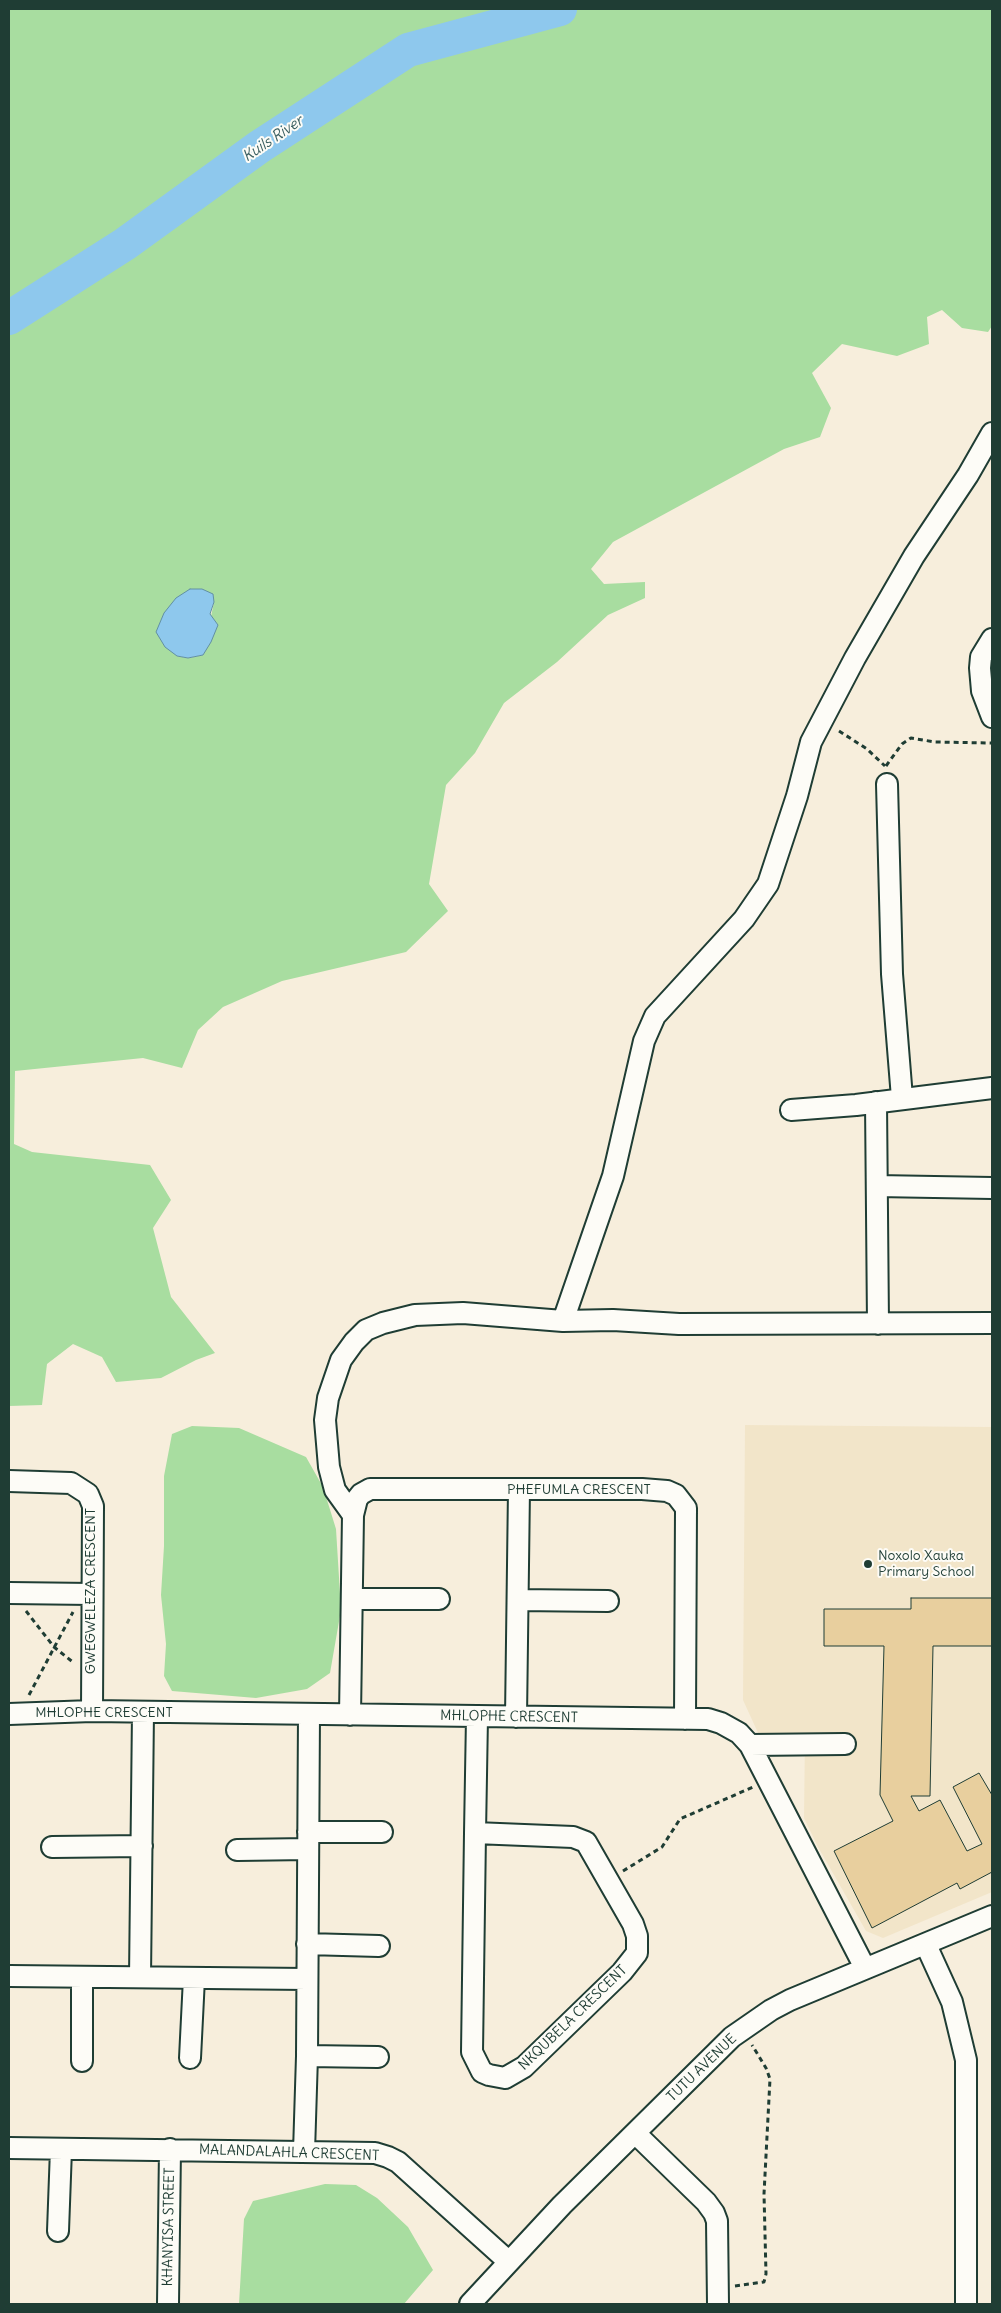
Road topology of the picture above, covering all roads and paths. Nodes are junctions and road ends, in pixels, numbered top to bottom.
1 (992, 433) edge
2 (992, 640) edge
3 (992, 717) edge
4 (824, 718) junction
5 (992, 743) edge
6 (886, 775) junction
7 (992, 1088) edge
8 (902, 1098) junction
9 (876, 1102) junction
10 (792, 1110) dead end
11 (877, 1186) junction
12 (992, 1188) edge
13 (563, 1321) junction
14 (992, 1323) edge
15 (878, 1324) junction
16 (9, 1481) edge
17 (520, 1489) junction
18 (353, 1515) junction
19 (10, 1593) edge
20 (87, 1593) junction
21 (353, 1599) junction
22 (439, 1599) dead end
23 (518, 1600) junction
24 (608, 1601) dead end
25 (54, 1648) junction
26 (92, 1678) junction
27 (92, 1711) junction
28 (143, 1712) junction
29 (14, 1714) edge
30 (309, 1714) junction
31 (350, 1715) junction
32 (476, 1717) junction
33 (516, 1717) junction
34 (685, 1719) junction
35 (845, 1744) dead end
36 (750, 1745) junction
37 (770, 1782) junction
38 (382, 1832) dead end
39 (475, 1833) junction
40 (308, 1840) junction
41 (142, 1846) junction
42 (52, 1847) dead end
43 (237, 1850) dead end
44 (608, 1880) junction
45 (992, 1916) edge
46 (308, 1944) junction
47 (926, 1945) junction
48 (379, 1946) dead end
49 (865, 1968) junction
50 (9, 1976) edge
51 (82, 1977) junction
52 (140, 1977) junction
53 (194, 1978) junction
54 (308, 1979) junction
55 (749, 2041) dead end
56 (307, 2056) junction
57 (378, 2057) dead end
58 (190, 2058) dead end
59 (82, 2061) dead end
60 (635, 2133) junction
61 (9, 2148) edge
62 (61, 2149) junction
63 (170, 2149) junction
64 (304, 2152) junction
65 (58, 2231) dead end
66 (508, 2261) junction
67 (718, 2296) edge
68 (168, 2304) edge
69 (470, 2304) edge
70 (966, 2304) edge

1 - 4 street
2 - 3 street
4 - 6 path
4 - 13 street
5 - 6 path
6 - 8 street
7 - 8 street
8 - 9 street
9 - 10 street
9 - 11 street
11 - 12 street
11 - 15 street
13 - 15 street
13 - 18 street
14 - 15 street
16 - 20 street, GWEGWELEZA CRESCENT
17 - 18 street, PHEFUMLA CRESCENT
17 - 23 street
17 - 34 street, PHEFUMLA CRESCENT
18 - 21 street, PHEFUMLA CRESCENT
19 - 20 street
19 - 25 path
20 - 25 path
20 - 26 street, GWEGWELEZA CRESCENT
21 - 22 street
21 - 31 street, PHEFUMLA CRESCENT
23 - 24 street
23 - 33 street
25 - 26 path
25 - 29 path
26 - 27 street, GWEGWELEZA CRESCENT
27 - 28 street, MHLOPHE CRESCENT
27 - 29 street, MHLOPHE CRESCENT
28 - 30 street, MHLOPHE CRESCENT
28 - 41 street
30 - 31 street, MHLOPHE CRESCENT
30 - 40 street
31 - 32 street, MHLOPHE CRESCENT
32 - 33 street, MHLOPHE CRESCENT
32 - 39 street, NKQUBELA CRESCENT
33 - 34 street, MHLOPHE CRESCENT
34 - 36 street, MHLOPHE CRESCENT
35 - 36 street
36 - 37 street, MHLOPHE CRESCENT
37 - 44 path
37 - 49 street, MHLOPHE CRESCENT
38 - 40 street
39 - 44 street, NKQUBELA CRESCENT
39 - 44 street, NKQUBELA CRESCENT
40 - 43 street
40 - 46 street
41 - 42 street
41 - 52 street
45 - 47 street, TUTU AVENUE
46 - 48 street
46 - 54 street
47 - 49 street, TUTU AVENUE
47 - 70 street
49 - 60 street, TUTU AVENUE
50 - 51 street
51 - 52 street
51 - 59 street
52 - 53 street
53 - 54 street
53 - 58 street
54 - 56 street
55 - 67 path
56 - 57 street
56 - 64 street
60 - 66 street, TUTU AVENUE
60 - 67 street
61 - 62 street, MALANDALAHLA CRESCENT
62 - 63 street, MALANDALAHLA CRESCENT
62 - 65 street
63 - 64 street, MALANDALAHLA CRESCENT
63 - 68 street, KHANYISA STREET
64 - 66 street, MALANDALAHLA CRESCENT
66 - 69 street, TUTU AVENUE

